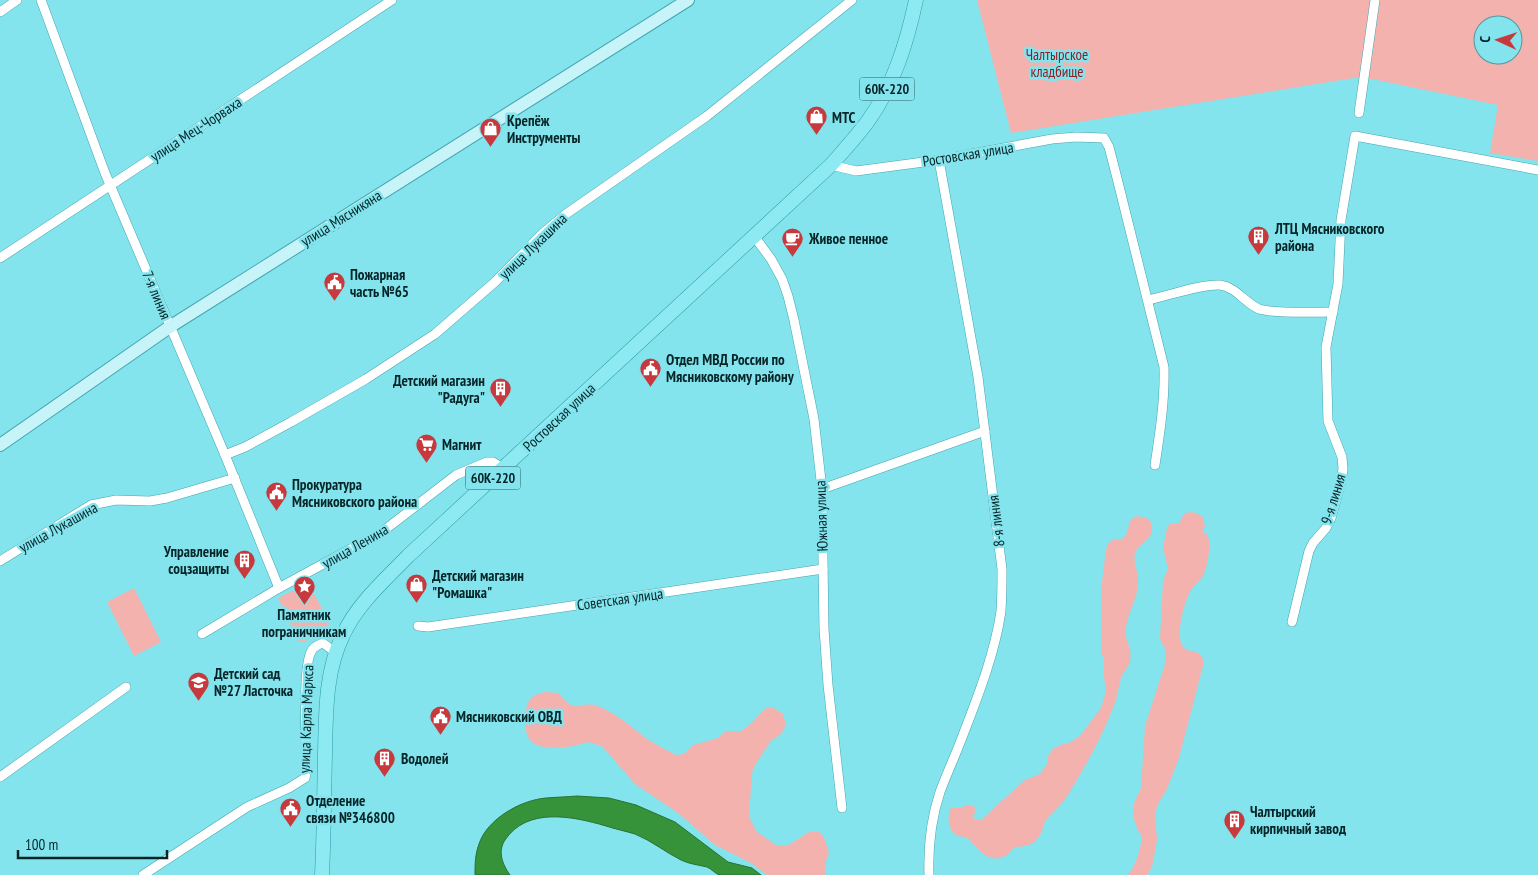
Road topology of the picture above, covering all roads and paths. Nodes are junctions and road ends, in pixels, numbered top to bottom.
1 (17, 0) edge
2 (41, 0) edge
3 (392, 0) edge
4 (688, 0) edge
5 (852, 0) edge
6 (916, 0) edge
7 (1375, 0) edge
8 (0, 12) edge
9 (1359, 113) dead end
10 (939, 160) junction
11 (831, 165) junction
12 (1538, 170) edge
13 (110, 185) junction
14 (754, 236) junction
15 (0, 258) edge
16 (1148, 300) junction
17 (1332, 312) junction
18 (171, 326) junction
19 (985, 431) junction
20 (0, 445) edge
21 (225, 455) junction
22 (1155, 465) dead end
23 (503, 468) junction
24 (235, 478) junction
25 (822, 490) junction
26 (0, 561) edge
27 (823, 569) junction
28 (279, 588) junction
29 (1292, 622) dead end
30 (418, 626) dead end
31 (202, 634) dead end
32 (335, 652) junction
33 (126, 686) dead end
34 (0, 777) edge
35 (842, 808) dead end
36 (143, 875) edge
37 (322, 875) edge
38 (929, 875) edge

1 - 8 street
2 - 13 street, 7-я линия
3 - 13 street, улица Мец-Чорваха
4 - 18 street, улица Мясникяна
5 - 21 street, улица Лукашина
6 - 11 main road, Ростовская улица / 60К-220
7 - 9 street
10 - 11 street, Ростовская улица
10 - 16 street, Ростовская улица
10 - 19 street, 8-я линия
11 - 14 main road, Ростовская улица / 60К-220
12 - 17 street, 9-я линия
13 - 15 street, улица Мец-Чорваха
13 - 18 street, 7-я линия
14 - 23 main road, Ростовская улица / 60К-220
14 - 25 street, Южная улица
16 - 17 street
16 - 22 street
17 - 29 street, 9-я линия
18 - 20 street, улица Мясникяна
18 - 21 street, 7-я линия
19 - 25 street
19 - 38 street, 8-я линия
21 - 24 street, 7-я линия
23 - 28 street, улица Ленина
23 - 32 main road, Ростовская улица / 60К-220
24 - 26 street, улица Лукашина
24 - 28 street, 7-я линия
25 - 27 street, Южная улица
27 - 30 street, Советская улица
27 - 35 street, Южная улица
28 - 31 street, улица Ленина
32 - 36 street, улица Карла Маркса
32 - 37 main road, Ростовская улица / 60К-220
33 - 34 street

